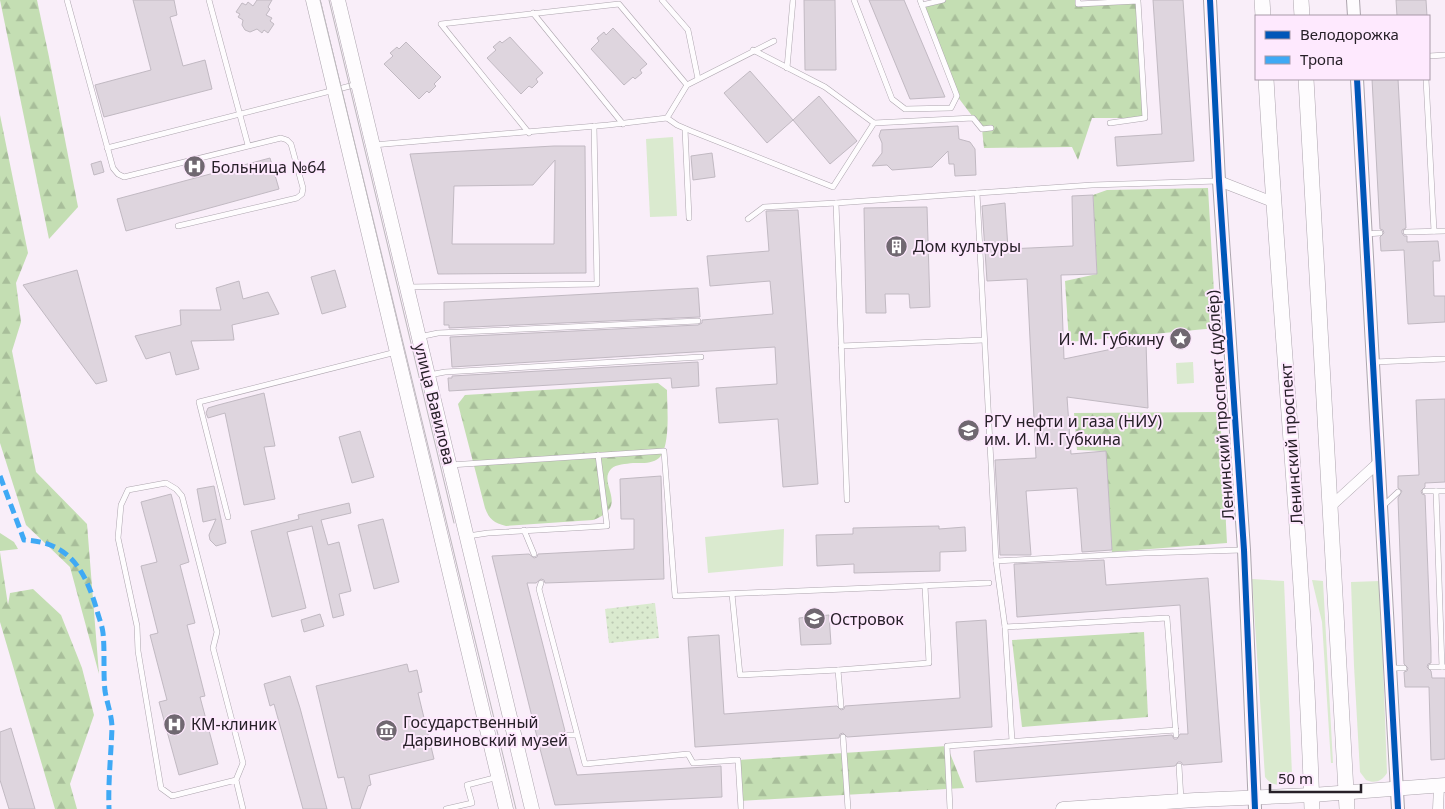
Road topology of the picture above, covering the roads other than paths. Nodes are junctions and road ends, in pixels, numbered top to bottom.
1 (67, 0) edge
2 (209, 0) edge
3 (313, 0) edge
4 (338, 0) edge
5 (662, 0) edge
6 (792, 0) edge
7 (854, 0) edge
8 (942, 0) edge
9 (1078, 0) edge
10 (1210, 0) edge
11 (1262, 0) edge
12 (1301, 0) edge
13 (1353, 0) edge
14 (921, 2) edge
15 (533, 13) junction
16 (1263, 15) edge
17 (1302, 15) edge
18 (1354, 15) edge
19 (774, 41) dead end
20 (753, 50) junction
21 (1445, 55) edge
22 (1430, 56) edge
23 (787, 68) junction
24 (698, 79) junction
25 (1266, 80) edge
26 (1306, 80) edge
27 (1357, 80) edge
28 (1426, 80) edge
29 (358, 84) junction
30 (686, 85) junction
31 (334, 90) junction
32 (240, 114) junction
33 (666, 118) junction
34 (874, 123) junction
35 (1110, 123) dead end
36 (623, 124) junction
37 (594, 126) junction
38 (991, 128) dead end
39 (685, 129) junction
40 (529, 132) junction
41 (248, 145) junction
42 (373, 145) junction
43 (107, 148) junction
44 (1219, 181) junction
45 (977, 193) junction
46 (1273, 202) junction
47 (836, 203) junction
48 (689, 218) dead end
49 (748, 219) dead end
50 (178, 226) dead end
51 (1434, 231) junction
52 (1445, 231) edge
53 (1406, 232) dead end
54 (1380, 233) dead end
55 (1366, 234) junction
56 (407, 287) junction
57 (698, 321) dead end
58 (419, 337) junction
59 (984, 340) junction
60 (842, 346) junction
61 (397, 352) junction
62 (701, 357) dead end
63 (1445, 359) edge
64 (1374, 362) junction
65 (428, 375) junction
66 (598, 455) junction
67 (1379, 462) junction
68 (450, 465) junction
69 (1425, 491) dead end
70 (1436, 491) junction
71 (1445, 491) edge
72 (1398, 492) dead end
73 (847, 500) dead end
74 (1330, 506) junction
75 (1381, 507) junction
76 (228, 517) dead end
77 (524, 530) junction
78 (467, 536) junction
79 (1244, 550) junction
80 (534, 554) dead end
81 (996, 561) junction
82 (541, 583) dead end
83 (989, 583) dead end
84 (925, 586) junction
85 (732, 594) junction
86 (1005, 627) junction
87 (1431, 667) dead end
88 (1443, 667) edge
89 (1391, 668) junction
90 (1404, 668) dead end
91 (838, 670) junction
92 (841, 706) dead end
93 (566, 735) dead end
94 (576, 735) junction
95 (843, 737) dead end
96 (538, 741) dead end
97 (1012, 741) junction
98 (518, 748) junction
99 (1179, 766) dead end
100 (498, 777) junction
101 (236, 780) junction
102 (1442, 785) edge
103 (1397, 789) junction
104 (1346, 793) junction
105 (1188, 801) junction
106 (1312, 802) edge
107 (1255, 804) edge
108 (243, 809) edge
109 (446, 809) edge
110 (506, 809) edge
111 (532, 809) edge
112 (741, 809) edge
113 (848, 809) edge
114 (950, 809) edge
115 (1063, 809) edge
116 (1208, 809) edge
117 (1348, 809) edge
118 (1398, 809) edge
119 (1438, 809) edge

1 - 43 lane
2 - 32 lane
3 - 31 main road, улица Вавилова
4 - 29 main road, улица Вавилова
5 - 24 lane
6 - 23 lane
7 - 14 lane
8 - 14 lane
9 - 35 lane
10 - 44 street, Ленинский проспект (дублёр)
11 - 16 main road
12 - 17 main road
13 - 18 street
15 - 30 lane
15 - 36 lane
15 - 40 lane
19 - 20 lane
20 - 23 lane
20 - 24 lane
21 - 22 lane
23 - 34 lane
24 - 30 lane
25 - 46 main road, Ленинский проспект
26 - 74 main road
27 - 55 street
28 - 51 lane
29 - 31 lane
29 - 42 main road, улица Вавилова
30 - 33 lane
31 - 32 lane
31 - 61 main road, улица Вавилова
32 - 41 lane
32 - 43 lane
33 - 36 lane
33 - 39 lane
34 - 38 lane
34 - 39 lane
36 - 37 lane
37 - 40 lane
37 - 56 lane
39 - 48 lane
40 - 42 lane
41 - 43 lane
41 - 50 lane
42 - 56 main road, улица Вавилова
44 - 45 lane
44 - 46 street
44 - 79 street, Ленинский проспект (дублёр)
45 - 47 lane
45 - 59 lane
46 - 106 main road, Ленинский проспект
47 - 49 lane
47 - 60 lane
51 - 52 lane
51 - 53 lane
54 - 55 lane
55 - 64 street
56 - 58 main road, улица Вавилова
57 - 58 lane
58 - 65 main road, улица Вавилова
59 - 60 lane
59 - 81 lane
60 - 73 lane
61 - 76 lane
61 - 100 main road, улица Вавилова
62 - 65 lane
63 - 64 lane
64 - 67 street
65 - 68 main road, улица Вавилова
66 - 68 lane
66 - 77 lane
66 - 85 lane
67 - 74 street
67 - 75 street
68 - 78 main road, улица Вавилова
69 - 70 lane
70 - 71 lane
70 - 88 lane
72 - 75 lane
74 - 104 main road
75 - 89 street
77 - 78 lane
77 - 80 lane
78 - 98 main road, улица Вавилова
79 - 81 lane
79 - 107 street, Ленинский проспект (дублёр)
81 - 86 lane
82 - 94 lane
83 - 84 lane
84 - 85 lane
84 - 91 lane
85 - 91 lane
86 - 97 lane
86 - 97 lane
87 - 88 lane
89 - 90 lane
89 - 103 street
91 - 92 lane
93 - 94 lane
94 - 112 lane
95 - 113 lane
96 - 98 lane
97 - 114 lane
98 - 111 main road, улица Вавилова
99 - 105 lane
100 - 109 lane
100 - 110 main road, улица Вавилова
101 - 101 lane
101 - 108 lane
102 - 103 main road
102 - 119 street
103 - 104 main road
103 - 118 street
104 - 106 main road
104 - 117 main road
105 - 107 main road
105 - 115 main road
105 - 116 street
106 - 107 main road

